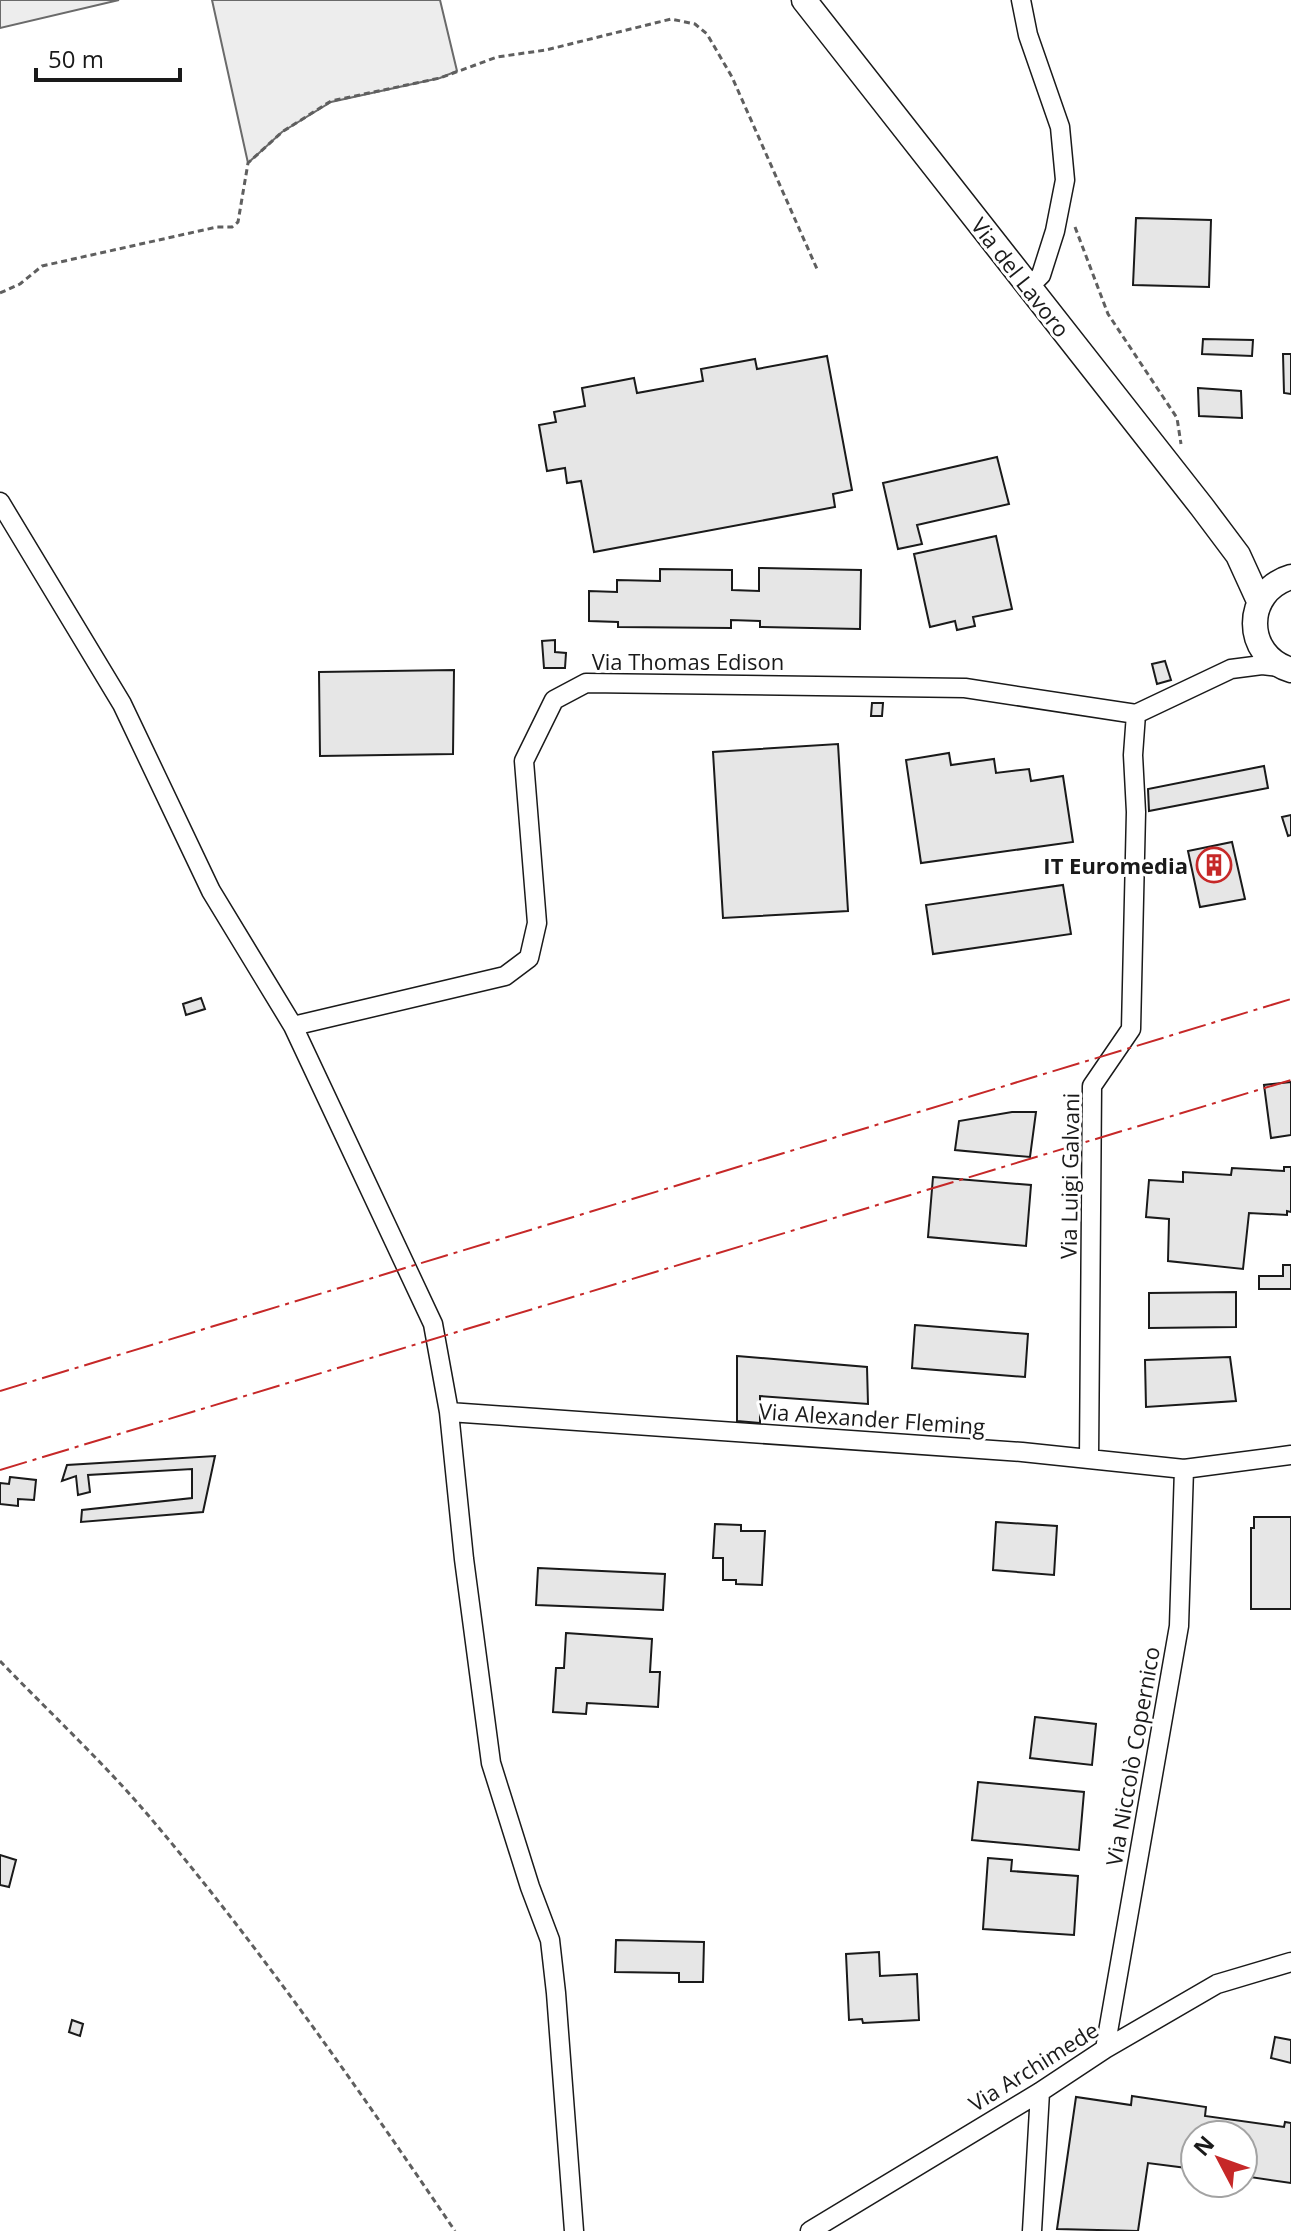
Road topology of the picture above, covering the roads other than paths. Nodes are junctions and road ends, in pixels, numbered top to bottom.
1 (804, 0) edge
2 (1021, 0) edge
3 (1029, 287) junction
4 (0, 502) edge
5 (1238, 555) junction
6 (1289, 577) edge
7 (1259, 601) junction
8 (1256, 638) junction
9 (1285, 668) edge
10 (1231, 669) junction
11 (1136, 714) junction
12 (293, 1026) junction
13 (449, 1412) junction
14 (1291, 1455) edge
15 (1089, 1458) junction
16 (1184, 1469) junction
17 (1291, 1962) edge
18 (1105, 2049) junction
19 (1040, 2092) junction
20 (574, 2231) edge
21 (810, 2231) edge
22 (1032, 2231) edge

1 - 3 main road, Via del Lavoro
2 - 3 street
3 - 5 main road, Via del Lavoro
4 - 12 street
5 - 6 main road
5 - 7 main road, Via del Lavoro
6 - 7 main road
7 - 8 main road
8 - 9 main road
8 - 10 street
9 - 10 street
10 - 11 street
11 - 12 street, Via Thomas Edison
11 - 15 street, Via Luigi Galvani
12 - 13 street
13 - 15 street, Via Alexander Fleming
13 - 20 street
14 - 16 street, Via Alexander Fleming
15 - 16 street, Via Alexander Fleming
16 - 18 street, Via Niccolò Copernico
17 - 18 street, Via Archimede
18 - 19 street, Via Archimede
19 - 21 street, Via Archimede
19 - 22 street

